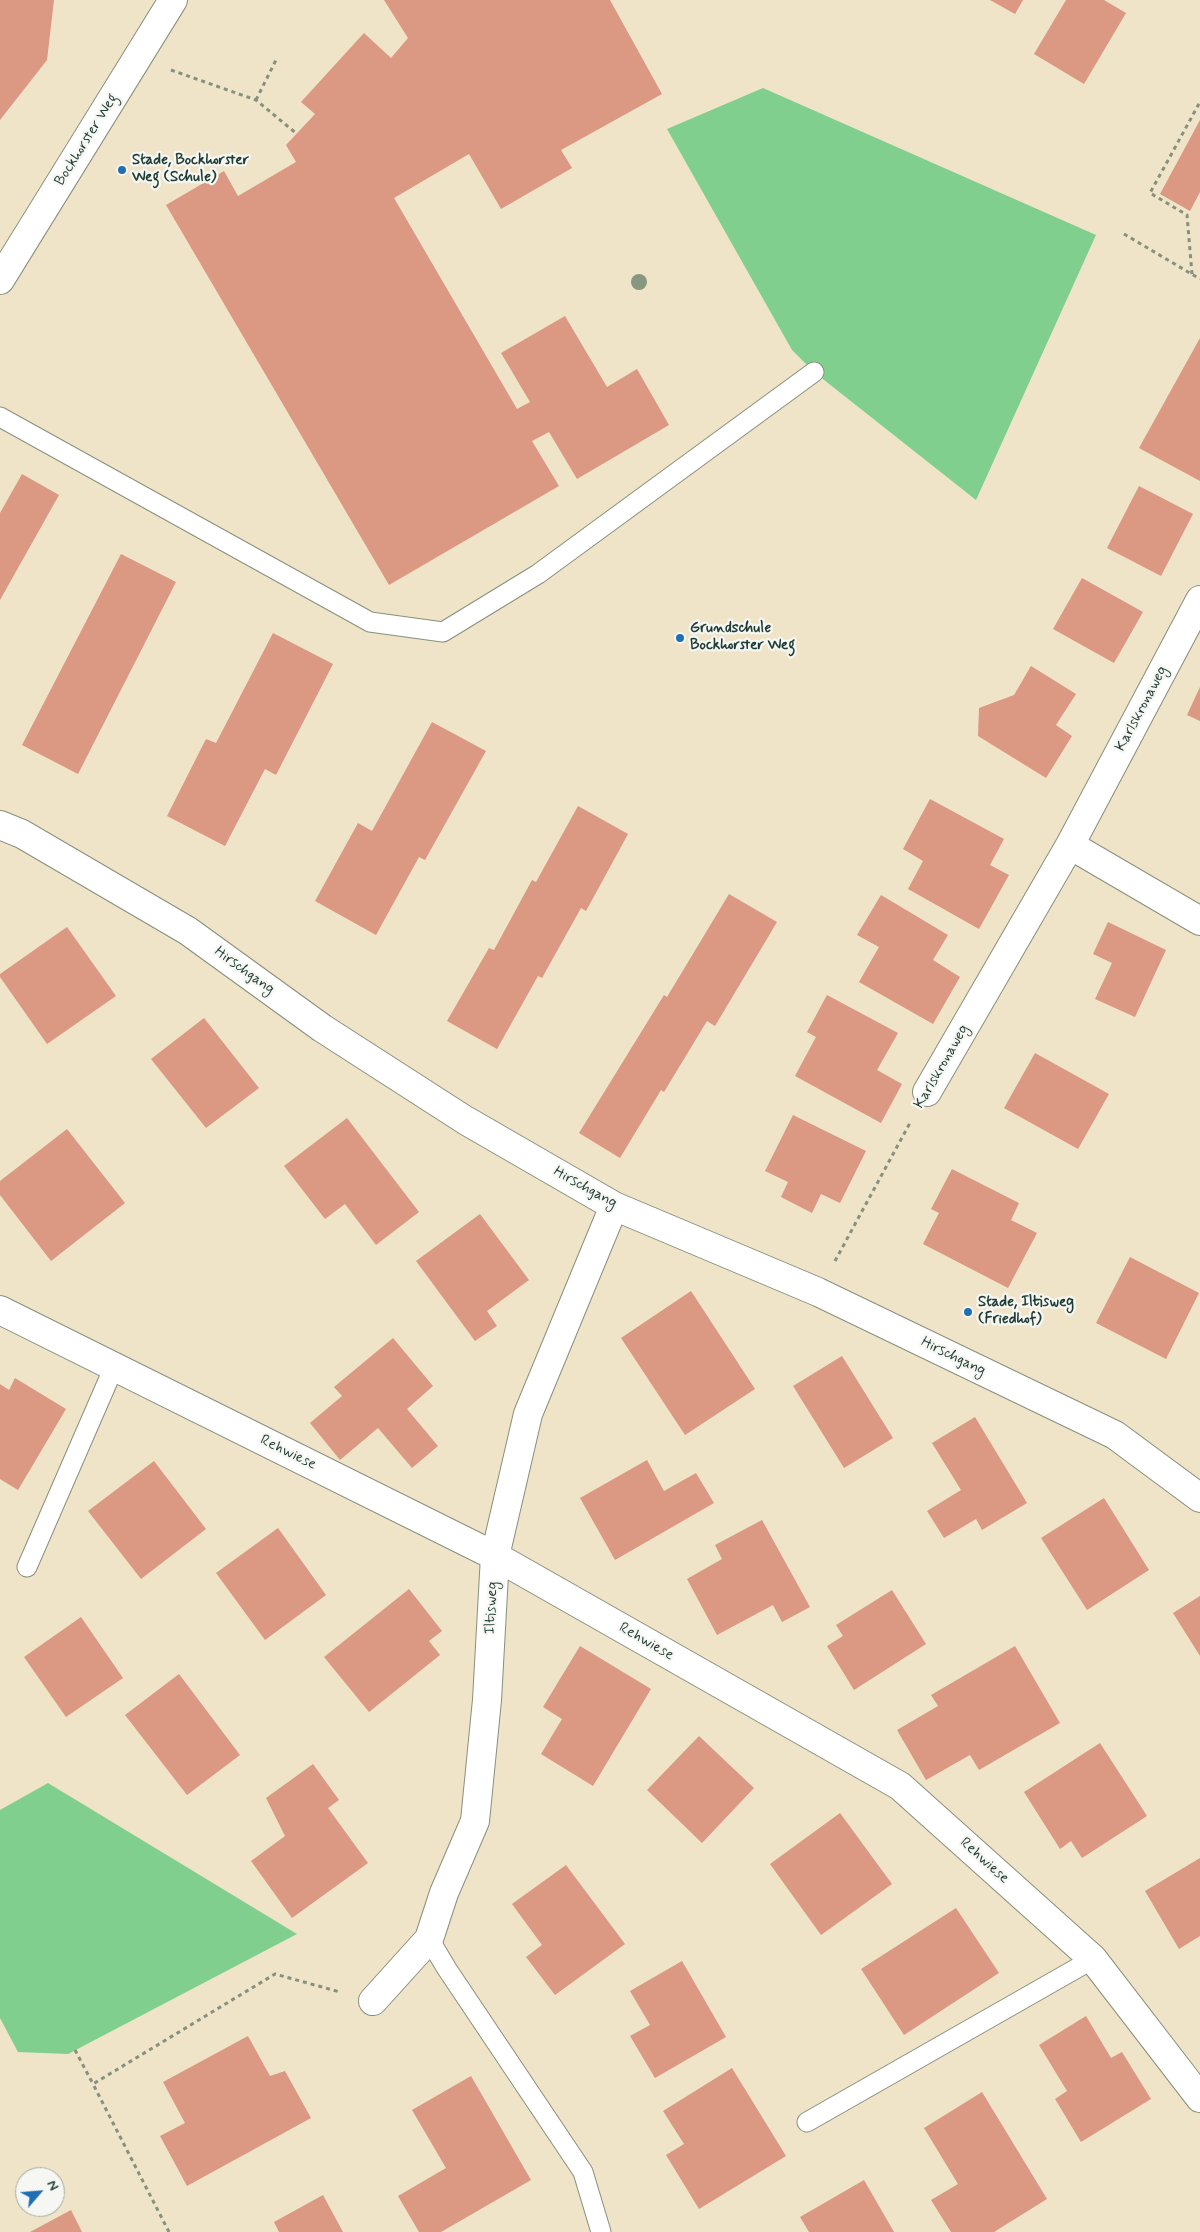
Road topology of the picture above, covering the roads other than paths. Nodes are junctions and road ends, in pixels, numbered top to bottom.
1 (173, 0) edge
2 (0, 280) edge
3 (814, 372) dead end
4 (0, 417) edge
5 (1200, 600) edge
6 (0, 825) edge
7 (1070, 845) junction
8 (1200, 921) edge
9 (926, 1092) road end
10 (614, 1206) junction
11 (0, 1310) edge
12 (114, 1367) junction
13 (1200, 1498) edge
14 (495, 1556) junction
15 (26, 1566) dead end
16 (429, 1939) junction
17 (1093, 1959) junction
18 (373, 2001) road end
19 (1200, 2098) edge
20 (807, 2122) dead end
21 (601, 2232) edge

1 - 2 street, Bockhorster Weg
3 - 4 lane
5 - 7 street, Karlskronaweg
6 - 10 street, Hirschgang
7 - 8 street
7 - 9 street, Karlskronaweg
10 - 13 street, Hirschgang
10 - 14 street, Iltisweg
11 - 12 street, Rehwiese
12 - 14 street, Rehwiese
12 - 15 lane
14 - 16 street, Iltisweg
14 - 17 street, Rehwiese
16 - 18 street, Iltisweg
16 - 21 lane
17 - 19 street, Rehwiese
17 - 20 lane

